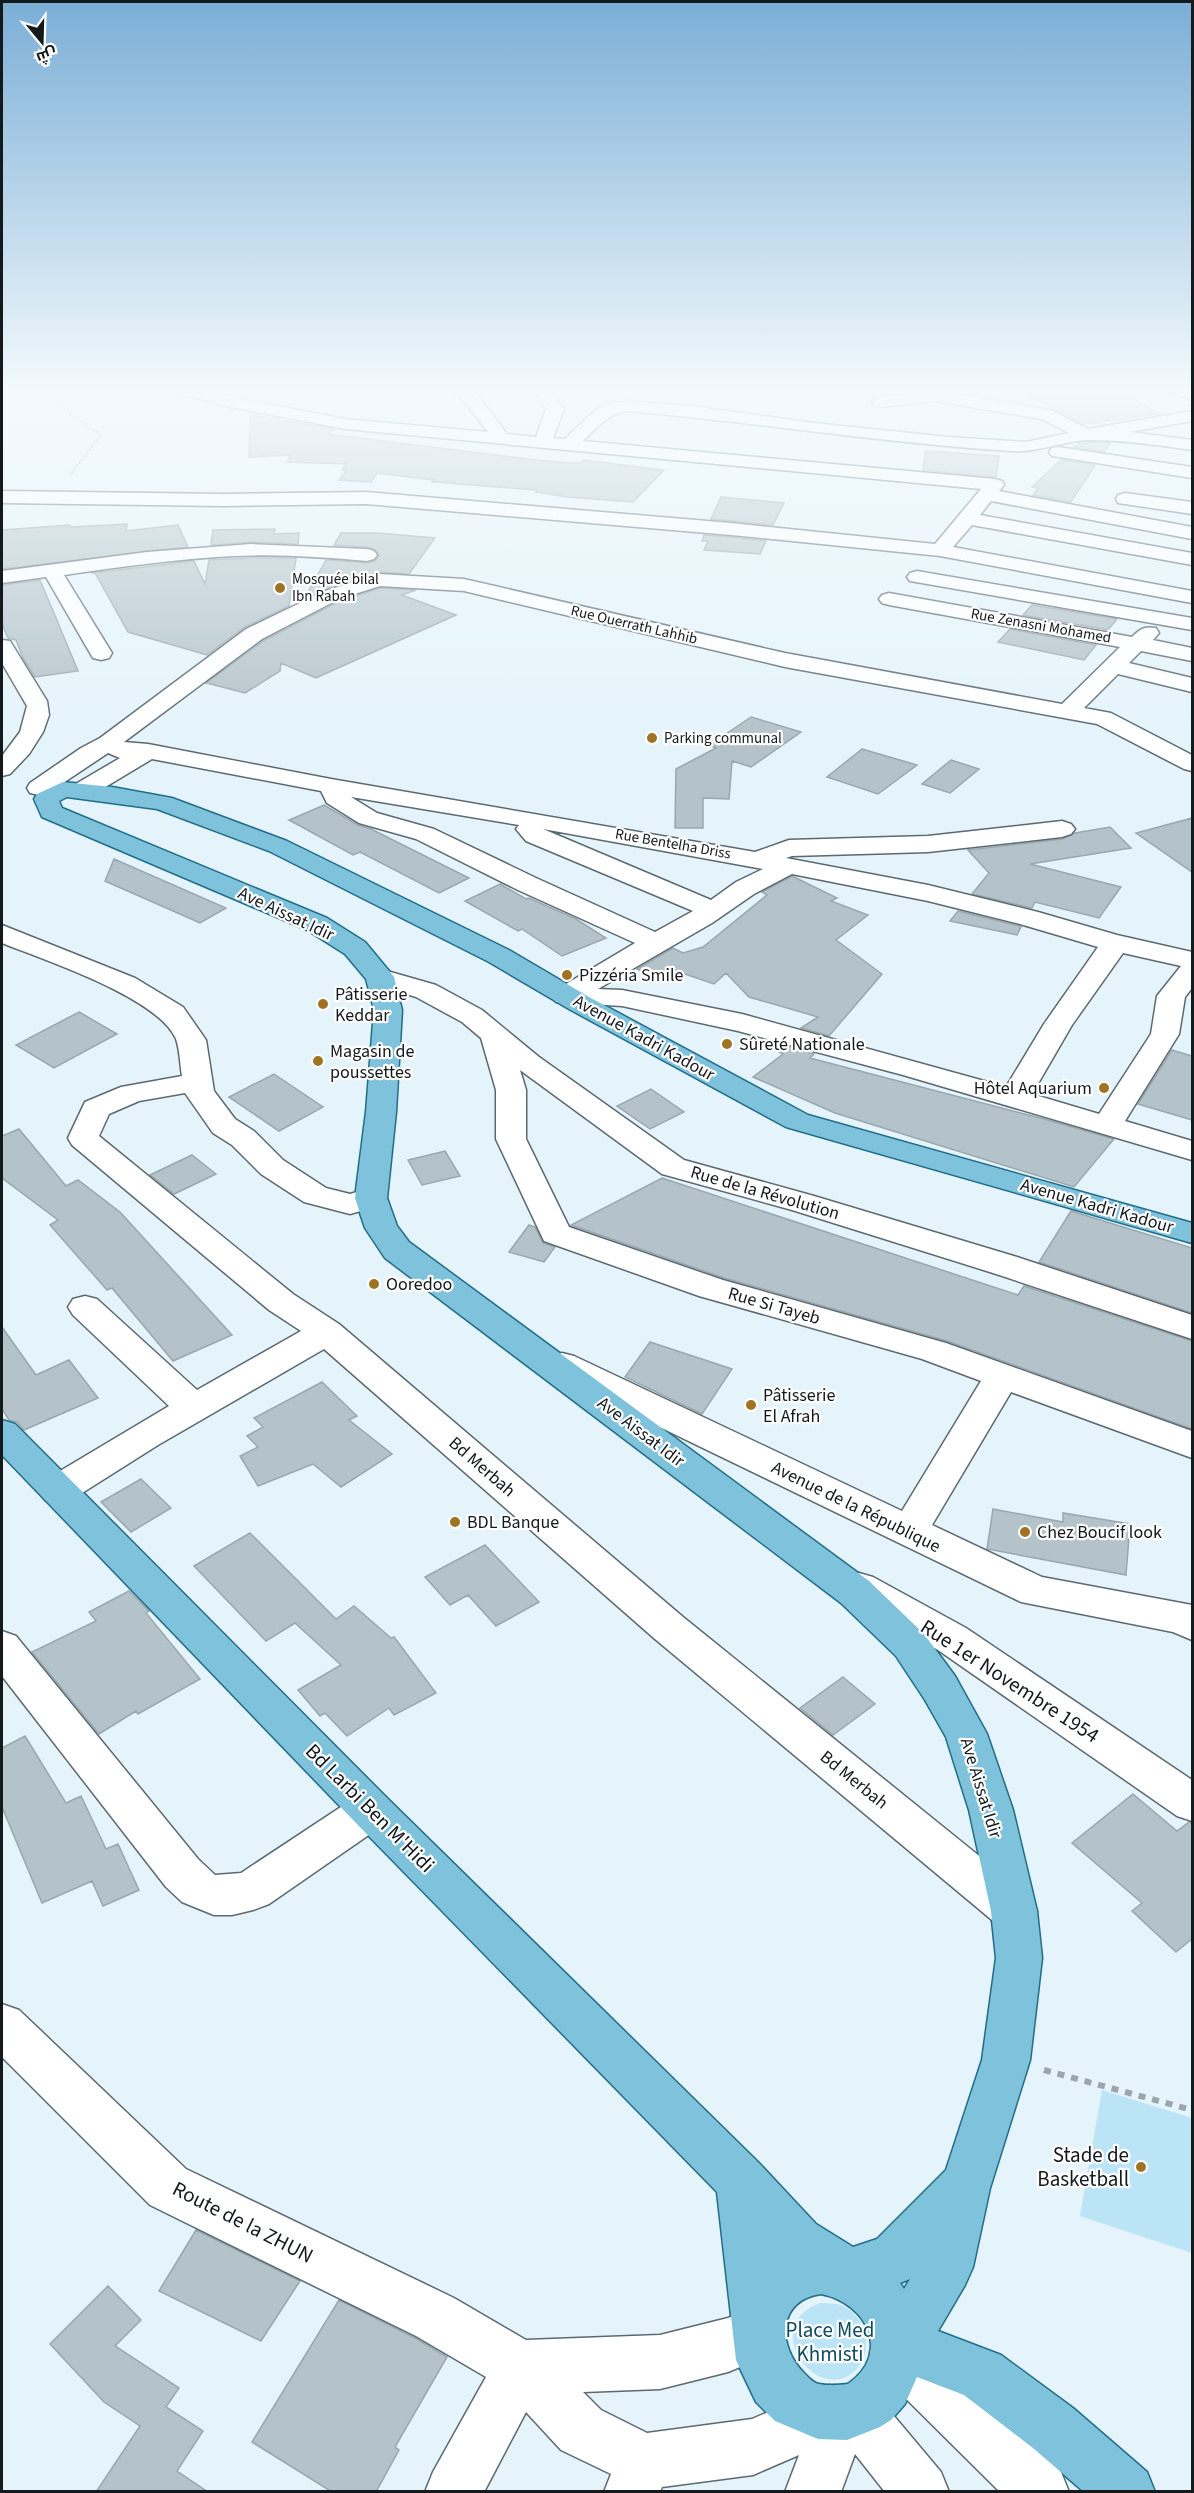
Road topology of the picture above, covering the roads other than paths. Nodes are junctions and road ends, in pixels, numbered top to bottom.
1 (452, 505) edge
2 (979, 505) edge
3 (1090, 505) edge
4 (1171, 505) edge
5 (1192, 508) edge
6 (967, 518) junction
7 (1192, 533) edge
8 (940, 550) junction
9 (367, 555) dead end
10 (1192, 559) edge
11 (52, 571) junction
12 (2, 577) edge
13 (916, 577) dead end
14 (1189, 589) edge
15 (888, 599) dead end
16 (1164, 619) junction
17 (1192, 624) edge
18 (1136, 644) junction
19 (2, 646) edge
20 (101, 653) dead end
21 (1192, 654) edge
22 (1114, 666) junction
23 (1192, 685) edge
24 (1066, 712) junction
25 (108, 743) junction
26 (148, 751) junction
27 (1192, 764) edge
28 (2, 769) edge
29 (2, 785) edge
30 (331, 786) junction
31 (58, 791) junction
32 (520, 818) junction
33 (1062, 829) dead end
34 (758, 860) junction
35 (787, 867) junction
36 (713, 910) junction
37 (2, 933) edge
38 (656, 942) junction
39 (1113, 943) junction
40 (1192, 960) edge
41 (1192, 970) edge
42 (380, 977) junction
43 (566, 996) junction
44 (495, 1035) junction
45 (198, 1082) junction
46 (1015, 1098) junction
47 (1107, 1125) junction
48 (1192, 1151) edge
49 (371, 1198) junction
50 (1192, 1233) edge
51 (85, 1307) dead end
52 (1192, 1327) edge
53 (327, 1332) junction
54 (532, 1350) junction
55 (1002, 1377) junction
56 (194, 1408) junction
57 (2, 1433) edge
58 (1192, 1445) edge
59 (58, 1490) junction
60 (909, 1532) junction
61 (822, 1568) junction
62 (1192, 1624) edge
63 (2, 1647) edge
64 (1192, 1803) edge
65 (371, 1810) junction
66 (1014, 1911) junction
67 (2, 2026) edge
68 (741, 2181) junction
69 (966, 2185) junction
70 (847, 2273) junction
71 (758, 2329) junction
72 (897, 2343) junction
73 (521, 2367) junction
74 (842, 2412) junction
75 (638, 2476) edge
76 (453, 2492) edge
77 (813, 2492) edge
78 (921, 2492) edge
79 (1041, 2492) edge
80 (1127, 2492) edge

1 - 8 street
2 - 6 street
3 - 7 street
4 - 5 street
6 - 8 street
6 - 10 street
8 - 14 street
9 - 11 street
11 - 12 street
11 - 20 street
13 - 16 street
14 - 16 street
15 - 18 street, Rue Zenasni Mohamed
16 - 17 street
16 - 18 street
18 - 21 street, Rue Zenasni Mohamed
18 - 22 street
19 - 28 street
22 - 23 street
22 - 24 street
24 - 25 street, Rue Ouerrath Lahhib
24 - 27 street, Rue Ouerrath Lahhib
25 - 26 street, Rue Bentelha Driss
25 - 31 street, Rue Ouerrath Lahhib
26 - 30 street, Rue Bentelha Driss
26 - 31 street
29 - 31 street
30 - 32 street, Rue Bentelha Driss
30 - 38 street
31 - 42 main road, Ave Aissat Idir
31 - 43 main road, Avenue Kadri Kadour
32 - 34 street, Rue Bentelha Driss
32 - 36 street
33 - 34 street
34 - 35 street, Rue Bentelha Driss
35 - 36 street
35 - 39 street, Rue Bentelha Driss
36 - 38 street
37 - 45 street
38 - 43 street
39 - 40 street, Rue Bentelha Driss
39 - 46 street
41 - 47 street
42 - 44 street, Rue de la Révolution
42 - 49 main road, Ave Aissat Idir
43 - 46 street
43 - 50 main road, Avenue Kadri Kadour
44 - 52 street, Rue de la Révolution
44 - 55 street, Rue Si Tayeb
45 - 49 street
45 - 53 street, Bd Merbah
46 - 47 street
47 - 48 street
49 - 54 main road, Ave Aissat Idir
51 - 56 street
53 - 56 street
53 - 66 street, Bd Merbah
54 - 60 street, Avenue de la République
54 - 61 main road, Ave Aissat Idir
55 - 58 street, Rue Si Tayeb
55 - 60 street
56 - 59 street
57 - 59 main road, Bd Larbi Ben M'Hidi
59 - 65 main road, Bd Larbi Ben M'Hidi
60 - 62 street, Avenue de la République
61 - 64 street, Rue 1er Novembre 1954
61 - 66 main road, Ave Aissat Idir
63 - 65 street
65 - 68 main road, Bd Larbi Ben M'Hidi
66 - 69 main road, Ave Aissat Idir
67 - 73 street, Route de la ZHUN
68 - 70 main road, Bd Larbi Ben M'Hidi
68 - 71 main road
69 - 70 main road, Ave Aissat Idir
69 - 72 main road
70 - 71 main road
70 - 72 main road
71 - 73 street
71 - 74 main road
72 - 74 main road
72 - 79 street
72 - 80 main road
73 - 75 street, Route de la ZHUN
73 - 76 street
74 - 75 street
74 - 77 street
74 - 78 street

